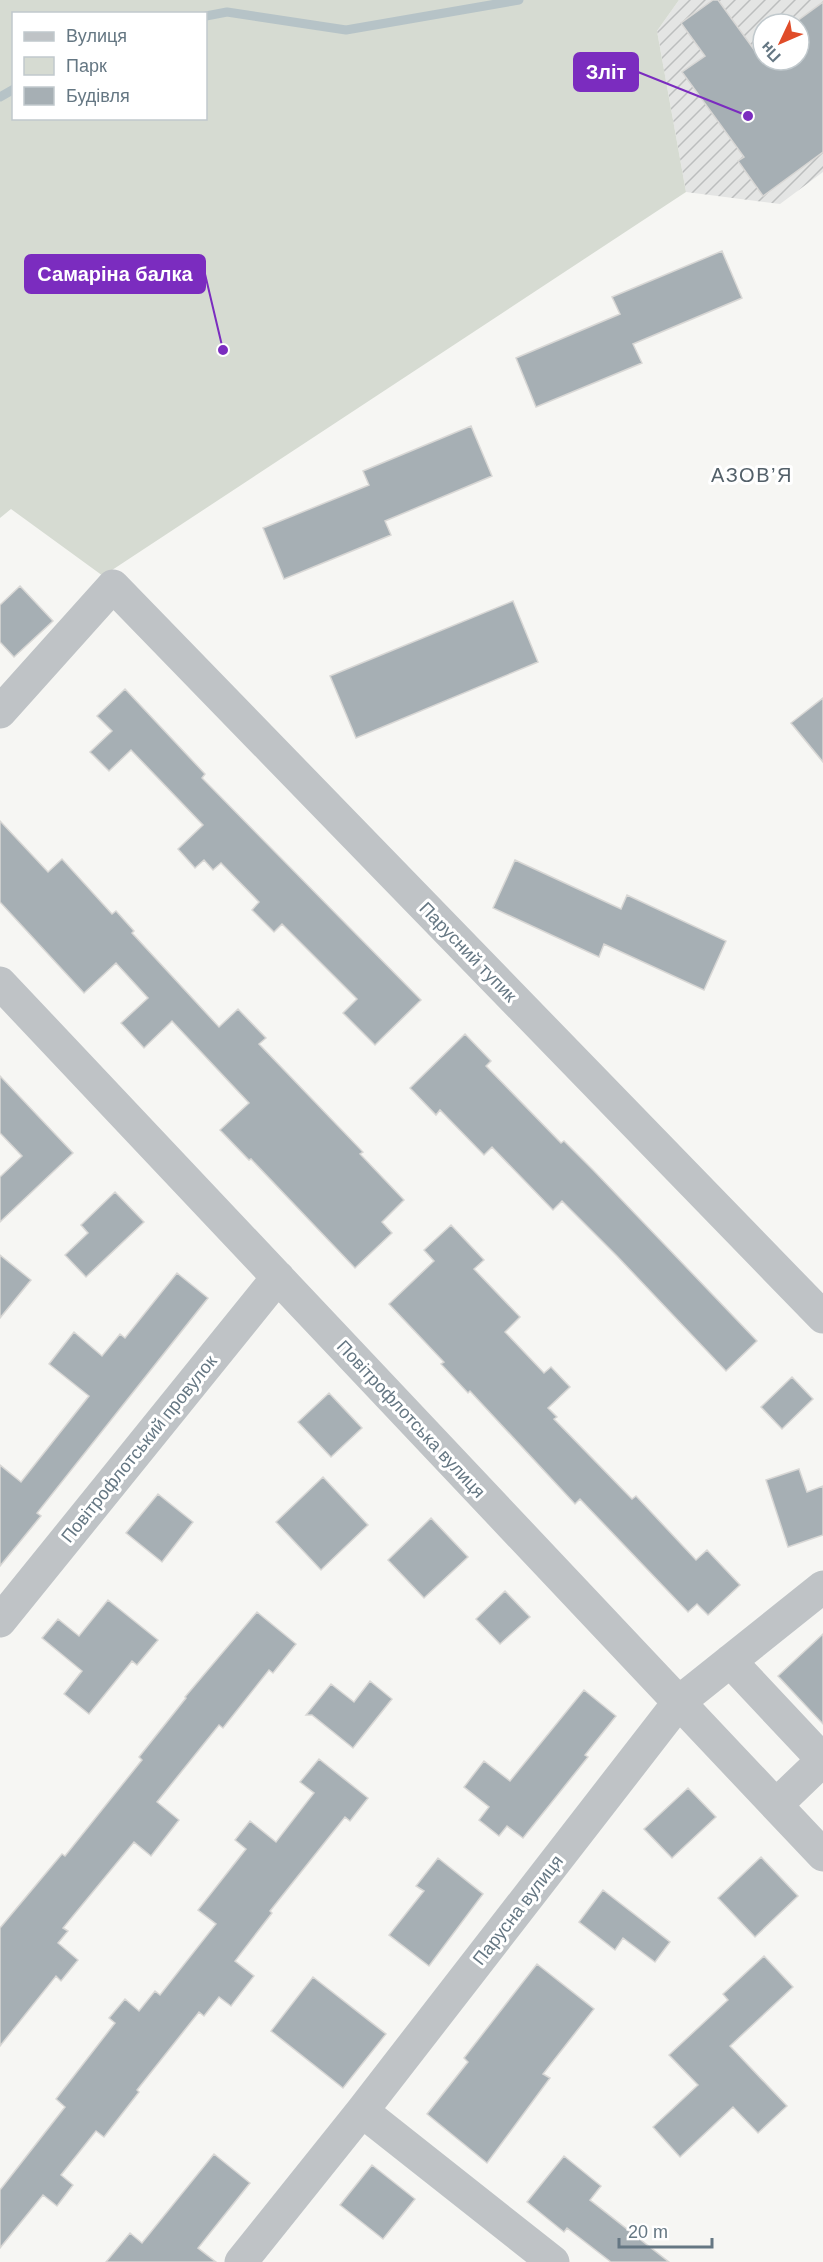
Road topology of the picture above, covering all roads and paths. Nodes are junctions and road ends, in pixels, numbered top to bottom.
1 (0, 712) edge
2 (0, 983) edge
3 (278, 1277) junction
4 (823, 1317) edge
5 (823, 1587) edge
6 (0, 1621) edge
7 (730, 1661) junction
8 (679, 1702) junction
9 (776, 1805) junction
10 (823, 1855) edge
11 (362, 2110) junction
12 (241, 2262) edge
13 (553, 2262) edge

1 - 4 street, Парусний тупик
2 - 3 street, Повітрофлотська вулиця
3 - 6 street, Повітрофлотський провулок
3 - 8 street, Повітрофлотська вулиця
5 - 7 street, Парусна вулиця
7 - 8 street, Парусна вулиця
7 - 9 street
8 - 9 street, Повітрофлотська вулиця
8 - 11 street, Парусна вулиця
9 - 10 street, Повітрофлотська вулиця
11 - 12 street, Парусна вулиця
11 - 13 street

